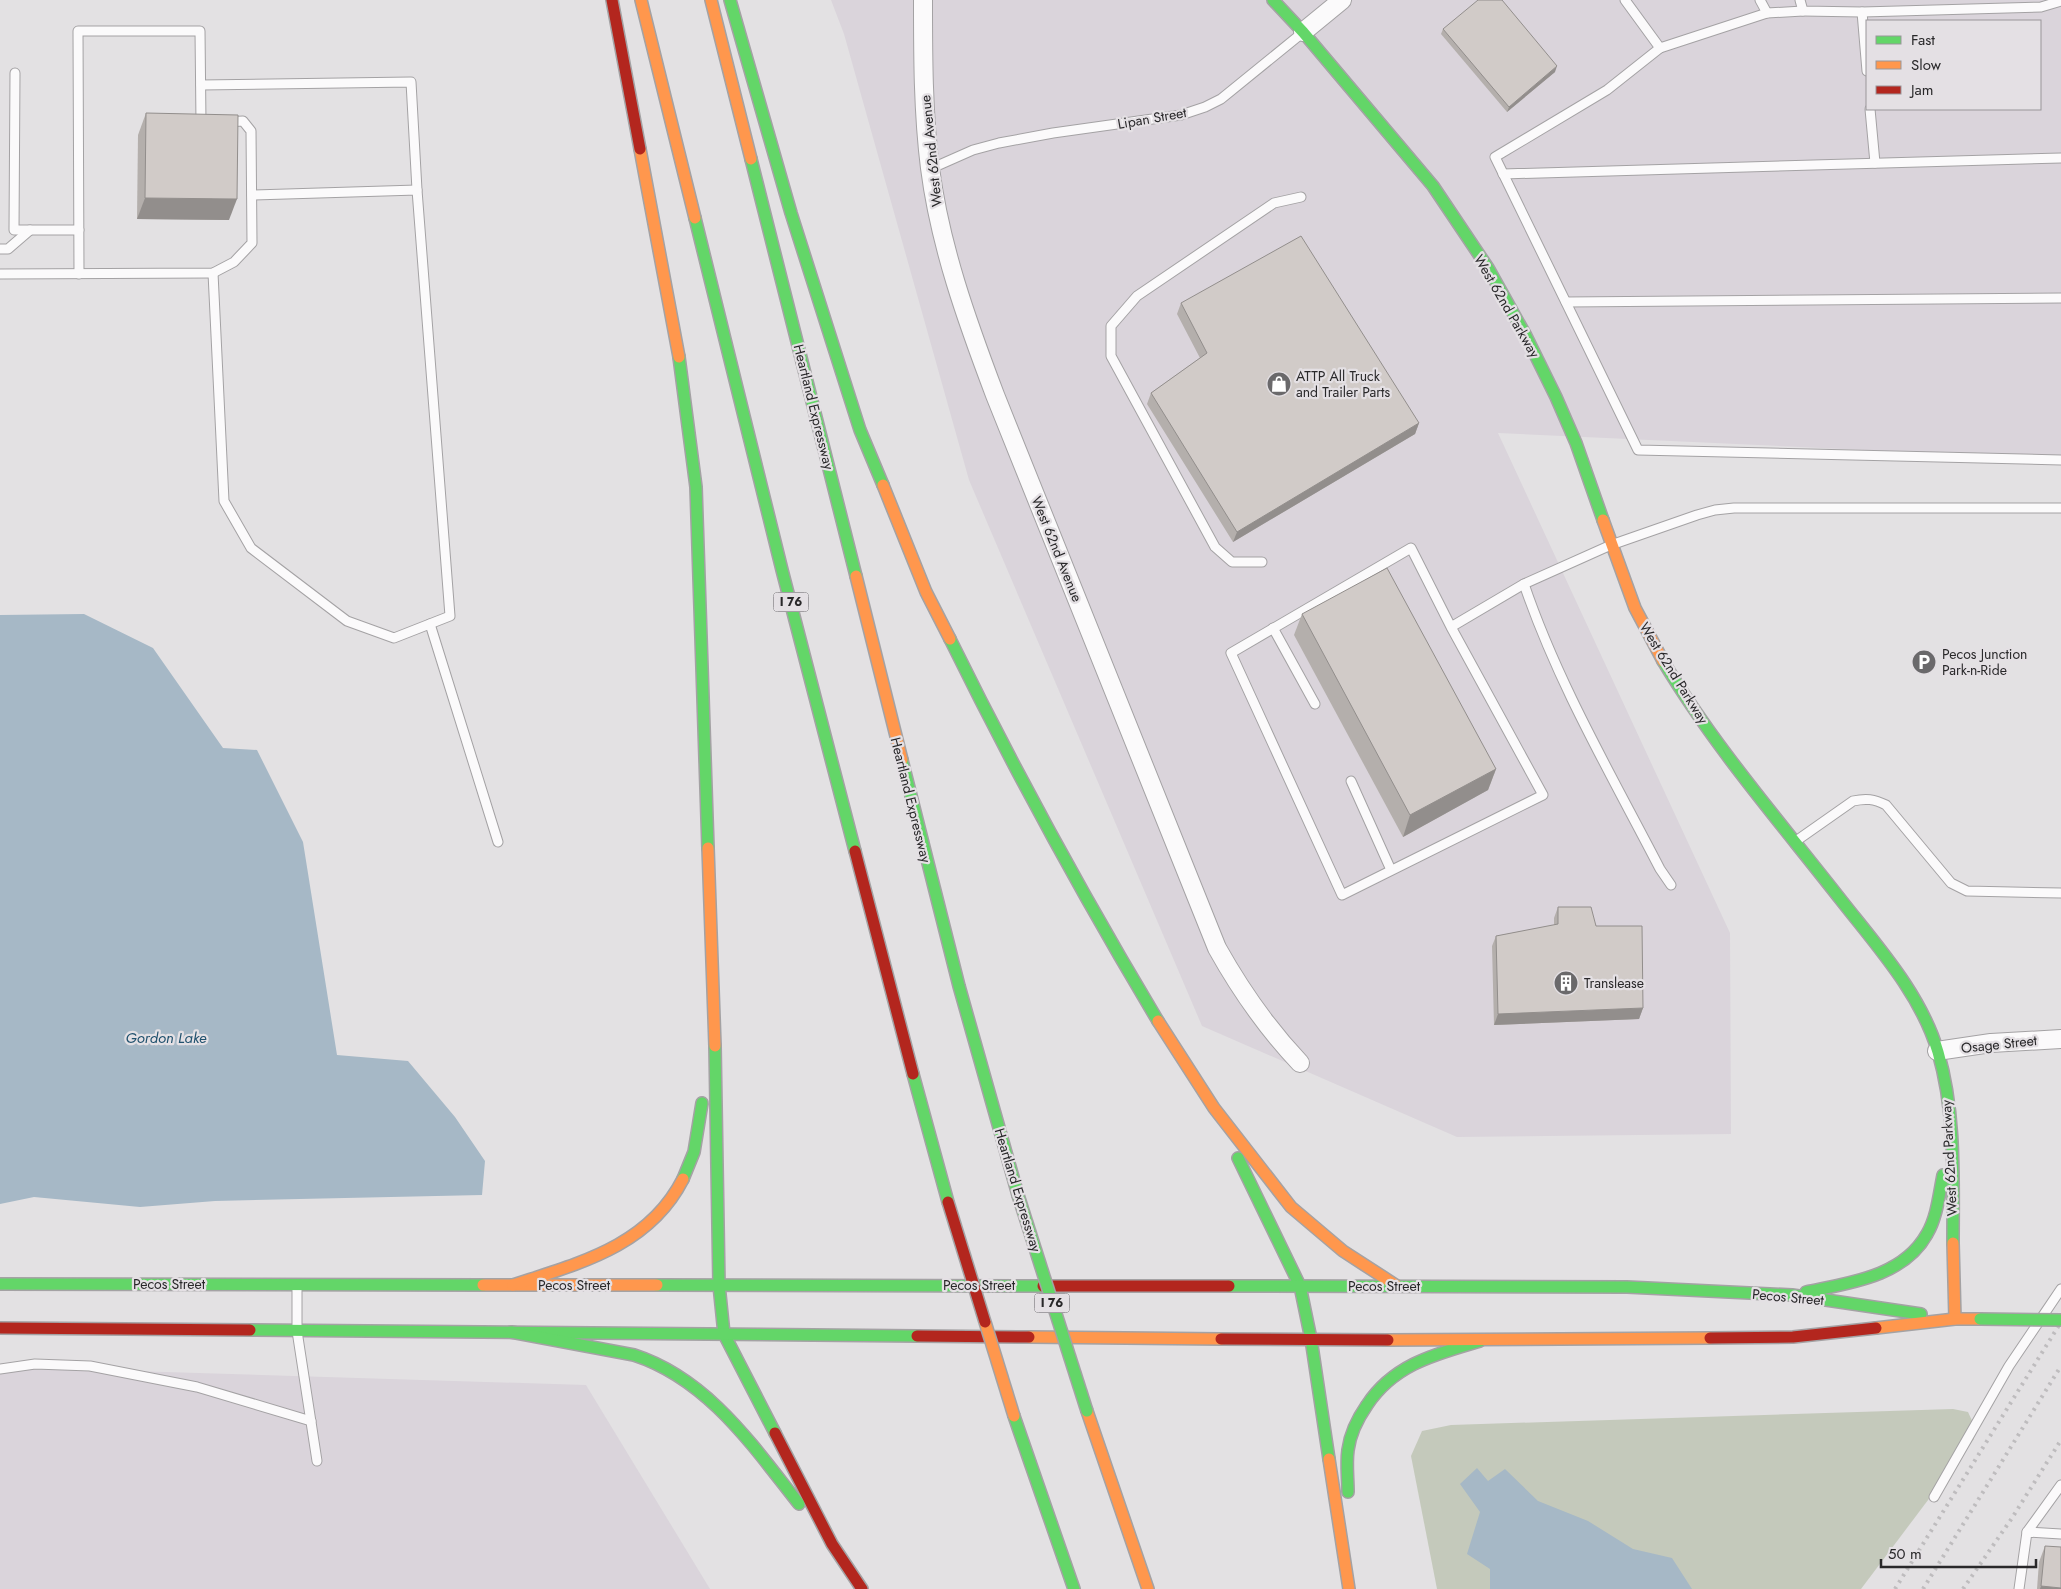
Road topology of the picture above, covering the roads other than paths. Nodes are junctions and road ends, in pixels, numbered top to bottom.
1 (612, 0) edge
2 (641, 0) edge
3 (711, 0) edge
4 (730, 0) edge
5 (923, 0) edge
6 (1273, 0) edge
7 (1342, 0) edge
8 (1625, 0) edge
9 (1760, 0) edge
10 (1800, 0) edge
11 (2061, 1) edge
12 (1803, 11) junction
13 (1862, 12) junction
14 (1767, 13) junction
15 (1303, 32) junction
16 (1660, 48) junction
17 (1866, 59) edge
18 (15, 72) dead end
19 (201, 85) junction
20 (1870, 110) edge
21 (2061, 158) edge
22 (1875, 163) junction
23 (930, 169) junction
24 (1503, 174) junction
25 (417, 190) junction
26 (252, 196) junction
27 (1301, 197) dead end
28 (30, 230) junction
29 (79, 230) junction
30 (0, 249) edge
31 (213, 273) junction
32 (0, 274) edge
33 (79, 274) junction
34 (2061, 298) edge
35 (1566, 302) junction
36 (2061, 460) edge
37 (2061, 508) edge
38 (1611, 545) junction
39 (1262, 562) dead end
40 (1524, 584) junction
41 (430, 624) junction
42 (1451, 627) junction
43 (1273, 628) junction
44 (1315, 704) dead end
45 (1351, 781) dead end
46 (1796, 841) junction
47 (498, 842) dead end
48 (1391, 870) junction
49 (1671, 885) dead end
50 (2061, 893) edge
51 (714, 1010) junction
52 (2052, 1039) edge
53 (1938, 1051) junction
54 (1300, 1062) dead end
55 (1214, 1108) junction
56 (1951, 1141) junction
57 (0, 1284) edge
58 (297, 1284) junction
59 (513, 1284) junction
60 (719, 1284) junction
61 (1300, 1286) junction
62 (1397, 1286) junction
63 (2061, 1289) edge
64 (1792, 1295) junction
65 (1955, 1319) junction
66 (2061, 1320) edge
67 (0, 1328) edge
68 (297, 1331) junction
69 (511, 1332) junction
70 (724, 1334) junction
71 (1311, 1339) junction
72 (1480, 1341) junction
73 (0, 1369) edge
74 (311, 1421) junction
75 (317, 1461) dead end
76 (2061, 1485) edge
77 (1934, 1497) dead end
78 (2026, 1532) junction
79 (2061, 1534) edge
80 (832, 1544) junction
81 (1346, 1568) junction
82 (862, 1589) edge
83 (1074, 1589) edge
84 (1148, 1589) edge
85 (1349, 1589) edge
86 (2019, 1589) edge

1 - 51 main road
2 - 83 main road, I 76, bridge
3 - 84 main road, Heartland Expressway / I 76, bridge
4 - 55 main road
5 - 23 street, West 62nd Avenue
6 - 15 main road, West 62nd Parkway
7 - 15 street, Lipan Street
8 - 16 lane
9 - 14 lane
10 - 12 lane
11 - 13 lane
12 - 13 lane
12 - 14 lane
13 - 17 lane
14 - 16 lane
15 - 23 lane, Lipan Street
15 - 38 main road, West 62nd Parkway
16 - 24 lane
18 - 28 lane
19 - 25 lane
19 - 26 lane
19 - 29 lane
20 - 22 lane
21 - 22 lane
22 - 24 lane
23 - 54 street, West 62nd Avenue
24 - 35 lane
25 - 26 lane
25 - 41 lane
26 - 31 lane
27 - 39 lane
28 - 29 lane
28 - 30 lane
29 - 33 lane
31 - 33 lane
31 - 41 lane
32 - 33 lane
34 - 35 lane
35 - 36 lane
37 - 38 lane
38 - 40 lane
38 - 46 main road, West 62nd Parkway
40 - 42 lane
40 - 49 lane
41 - 47 lane
42 - 43 lane
42 - 48 lane
43 - 44 lane
43 - 48 lane
45 - 48 lane
46 - 50 lane
46 - 53 main road, West 62nd Parkway
51 - 59 main road
51 - 60 main road
52 - 53 street, Osage Street
53 - 56 main road, West 62nd Parkway
55 - 61 main road
55 - 62 main road
56 - 64 main road
56 - 65 main road, West 62nd Parkway
57 - 58 main road, Pecos Street
58 - 59 main road, Pecos Street
58 - 68 lane
59 - 60 main road, Pecos Street
60 - 61 main road, Pecos Street
60 - 70 main road
61 - 62 main road, Pecos Street
61 - 71 main road
62 - 64 main road, Pecos Street
63 - 77 lane
64 - 65 main road, Pecos Street
65 - 66 main road, Pecos Street, bridge
65 - 72 main road, Pecos Street
67 - 68 main road, Pecos Street
68 - 69 main road, Pecos Street
68 - 74 lane
69 - 70 main road, Pecos Street
69 - 80 main road
70 - 71 main road, Pecos Street
70 - 80 main road
71 - 72 main road, Pecos Street
71 - 81 main road
72 - 81 main road
73 - 74 lane
74 - 75 lane
76 - 78 lane
78 - 79 lane
78 - 86 lane
80 - 82 main road
81 - 85 main road

